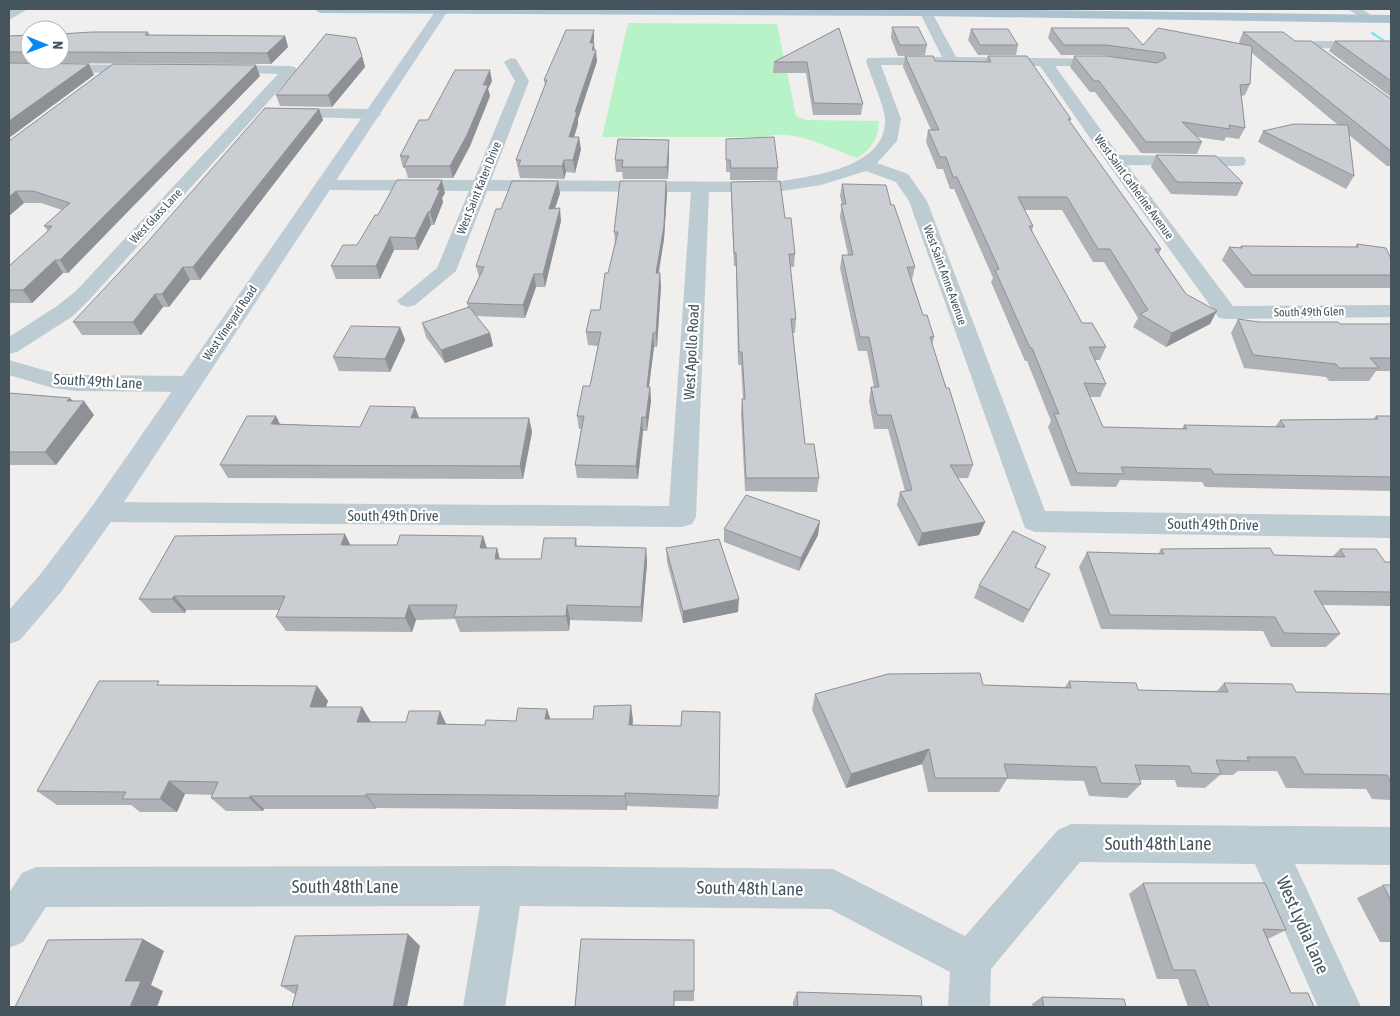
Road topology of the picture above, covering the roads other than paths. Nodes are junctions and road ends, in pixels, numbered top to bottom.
1 (22, 9) edge
2 (320, 9) edge
3 (443, 9) edge
4 (1354, 9) edge
5 (925, 10) edge
6 (9, 16) edge
7 (1371, 19) junction
8 (1391, 19) edge
9 (1391, 45) edge
10 (951, 61) junction
11 (1044, 61) junction
12 (1332, 61) edge
13 (511, 62) dead end
14 (1119, 63) edge
15 (9, 68) edge
16 (114, 69) junction
17 (163, 69) edge
18 (202, 69) edge
19 (98, 81) edge
20 (251, 113) junction
21 (373, 114) junction
22 (1114, 160) junction
23 (1238, 161) dead end
24 (866, 165) junction
25 (324, 185) junction
26 (480, 186) junction
27 (700, 188) junction
28 (408, 301) dead end
29 (1391, 311) edge
30 (1227, 313) joint
31 (9, 347) edge
32 (9, 367) edge
33 (189, 384) junction
34 (103, 512) junction
35 (682, 517) joint
36 (1035, 521) joint
37 (1391, 527) edge
38 (9, 631) edge
39 (1266, 844) junction
40 (1391, 846) edge
41 (504, 886) junction
42 (9, 928) edge
43 (972, 961) junction
44 (484, 1007) edge
45 (969, 1007) edge
46 (1340, 1007) edge

1 - 6 street
2 - 3 main road
3 - 5 main road
3 - 21 street, West Vineyard Road
4 - 7 street
5 - 7 main road
5 - 10 street
7 - 8 main road
9 - 12 street
10 - 11 street
10 - 24 street
11 - 14 street
11 - 22 street, West Saint Catherine Avenue
13 - 26 street, West Saint Kateri Drive
15 - 16 street
16 - 17 street
16 - 19 street
18 - 20 street, West Glass Lane
20 - 21 street
20 - 31 street, West Glass Lane
21 - 25 street, West Vineyard Road
22 - 23 street
22 - 30 street, West Saint Catherine Avenue
24 - 27 street
24 - 36 street, West Saint Anne Avenue
25 - 26 street
25 - 33 street, West Vineyard Road
26 - 27 street
26 - 28 street, West Saint Kateri Drive
27 - 35 street, West Apollo Road
29 - 30 street, South 49th Glen
32 - 33 street, South 49th Lane
33 - 34 street, West Vineyard Road
34 - 35 street, South 49th Drive
34 - 38 street, West Vineyard Road
36 - 37 street, South 49th Drive
39 - 40 street, South 48th Lane
39 - 43 street, South 48th Lane
39 - 46 street, West Lydia Lane
41 - 42 street, South 48th Lane
41 - 43 street, South 48th Lane
41 - 44 street
43 - 45 street

